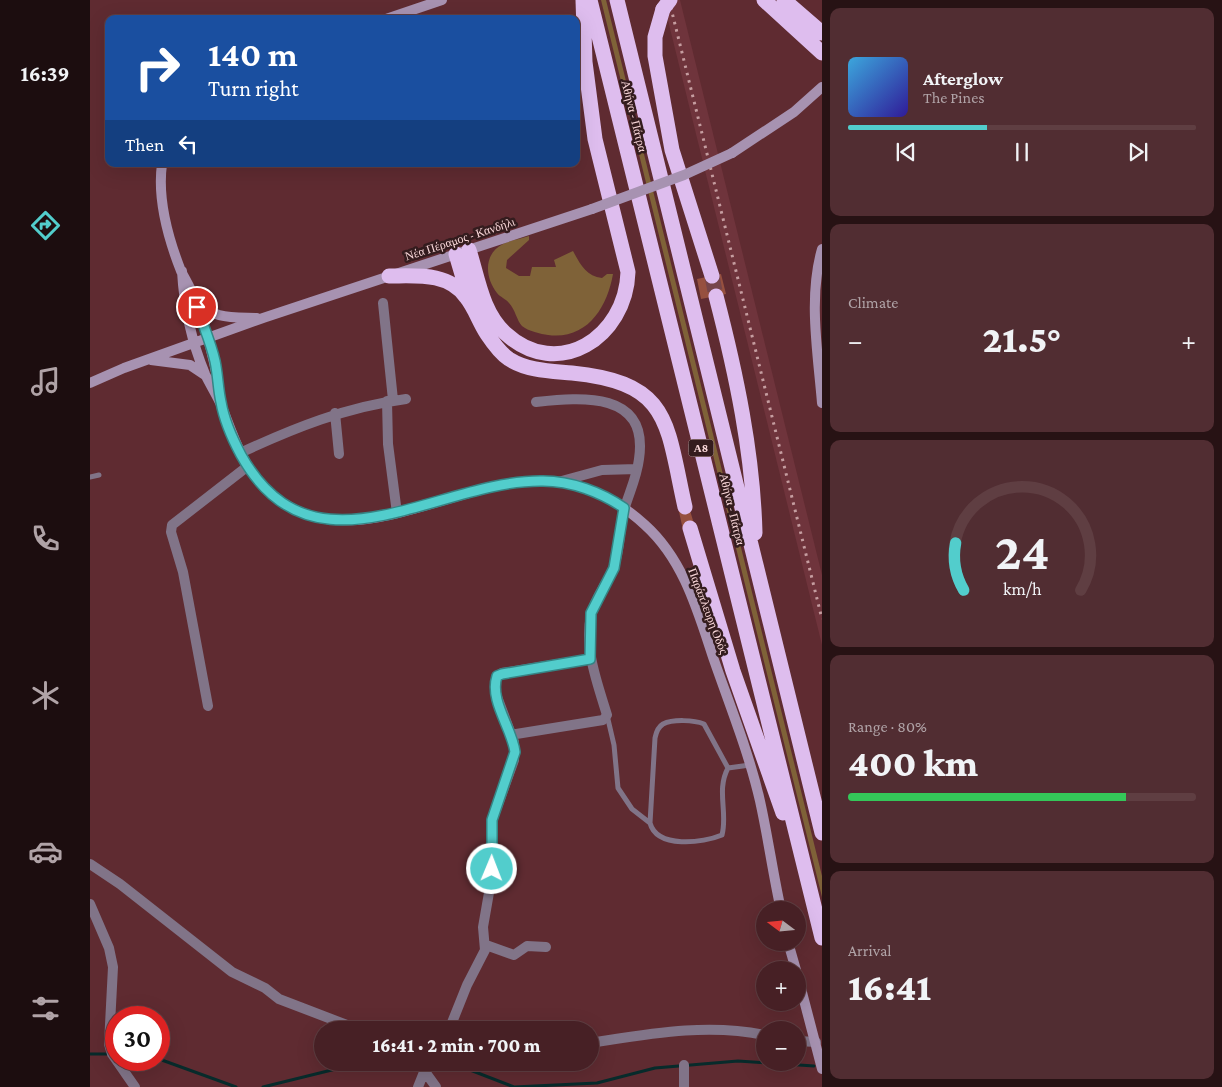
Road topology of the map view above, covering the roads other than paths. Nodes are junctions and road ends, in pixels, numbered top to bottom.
1 (442, 0) edge
2 (583, 0) edge
3 (590, 0) edge
4 (617, 0) edge
5 (764, 0) edge
6 (784, 0) edge
7 (666, 5) edge
8 (398, 15) edge
9 (816, 25) edge
10 (822, 33) edge
11 (822, 53) edge
12 (822, 87) edge
13 (162, 167) edge
14 (822, 249) edge
15 (462, 252) junction
16 (820, 267) edge
17 (182, 271) junction
18 (389, 276) junction
19 (712, 276) tunnel mouth
20 (193, 294) junction
21 (716, 296) tunnel mouth
22 (383, 303) dead end
23 (471, 305) junction
24 (263, 318) junction
25 (207, 338) junction
26 (194, 343) junction
27 (144, 360) junction
28 (206, 376) junction
29 (90, 383) edge
30 (406, 399) dead end
31 (390, 401) junction
32 (536, 402) dead end
33 (822, 403) edge
34 (221, 404) junction
35 (335, 413) junction
36 (240, 453) junction
37 (339, 454) dead end
38 (248, 466) junction
39 (637, 469) junction
40 (99, 475) dead end
41 (90, 476) edge
42 (558, 482) junction
43 (685, 507) dead end
44 (624, 508) junction
45 (397, 513) junction
46 (690, 528) dead end
47 (755, 562) junction
48 (590, 659) junction
49 (208, 706) dead end
50 (607, 715) junction
51 (510, 735) junction
52 (750, 766) junction
53 (728, 768) junction
54 (650, 823) junction
55 (822, 832) edge
56 (90, 864) edge
57 (813, 897) junction
58 (779, 901) edge
59 (90, 904) edge
60 (822, 938) edge
61 (486, 945) junction
62 (546, 947) dead end
63 (806, 1006) edge
64 (336, 1021) edge
65 (452, 1021) edge
66 (756, 1034) edge
67 (806, 1041) edge
68 (599, 1042) edge
69 (816, 1042) junction
70 (684, 1065) dead end
71 (822, 1069) edge
72 (424, 1072) joint
73 (135, 1087) edge
74 (418, 1087) edge
75 (436, 1087) edge
76 (684, 1087) edge

1 - 8 street
2 - 15 highway
3 - 57 highway, Αθήνα - Πάτρα / Α8
4 - 47 highway, Αθήνα - Πάτρα / Α8
5 - 11 highway
6 - 9 highway
7 - 19 highway
9 - 10 highway
12 - 15 street, Νέα Πέραμος - Κανδήλι, bridge
13 - 17 street, Παράπλευρη Οδός
14 - 16 street
15 - 18 street, Νέα Πέραμος - Κανδήλι
15 - 23 highway
16 - 33 street
17 - 20 street, Παράπλευρη Οδός
17 - 26 street, Παράπλευρη Οδός
18 - 23 highway
18 - 24 street, Νέα Πέραμος - Κανδήλι
20 - 24 street
20 - 25 street, Παράπλευρη Οδός
21 - 47 highway
22 - 31 street
23 - 43 highway
24 - 25 street, Νέα Πέραμος - Κανδήλι
25 - 26 street, Νέα Πέραμος - Κανδήλι
25 - 34 street, Παράπλευρη Οδός
26 - 27 street, Νέα Πέραμος - Κανδήλι
26 - 28 street, Παράπλευρη Οδός
27 - 28 street
27 - 29 street, Νέα Πέραμος - Κανδήλι
28 - 34 street, Παράπλευρη Οδός
30 - 31 street
31 - 35 street
31 - 45 street
32 - 39 street
34 - 36 street, Παράπλευρη Οδός
35 - 36 street
35 - 37 street
36 - 38 street, Παράπλευρη Οδός
38 - 45 street, Παράπλευρη Οδός
38 - 49 street
39 - 42 street
39 - 44 street
40 - 41 lane
42 - 44 street, Παράπλευρη Οδός
42 - 45 street, Παράπλευρη Οδός
44 - 48 street
44 - 52 street, Παράπλευρη Οδός
46 - 57 highway
47 - 55 highway, Αθήνα - Πάτρα / Α8
48 - 50 street
48 - 51 street
50 - 51 street
50 - 54 lane
51 - 61 street
52 - 53 lane
52 - 58 street, Παράπλευρη Οδός
53 - 54 lane
53 - 54 lane
56 - 64 street
57 - 60 highway, Αθήνα - Πάτρα / Α8
59 - 73 street
61 - 62 street
61 - 65 street
63 - 69 street
66 - 68 street
67 - 69 street
69 - 71 street
70 - 76 street
72 - 74 street
72 - 75 street

